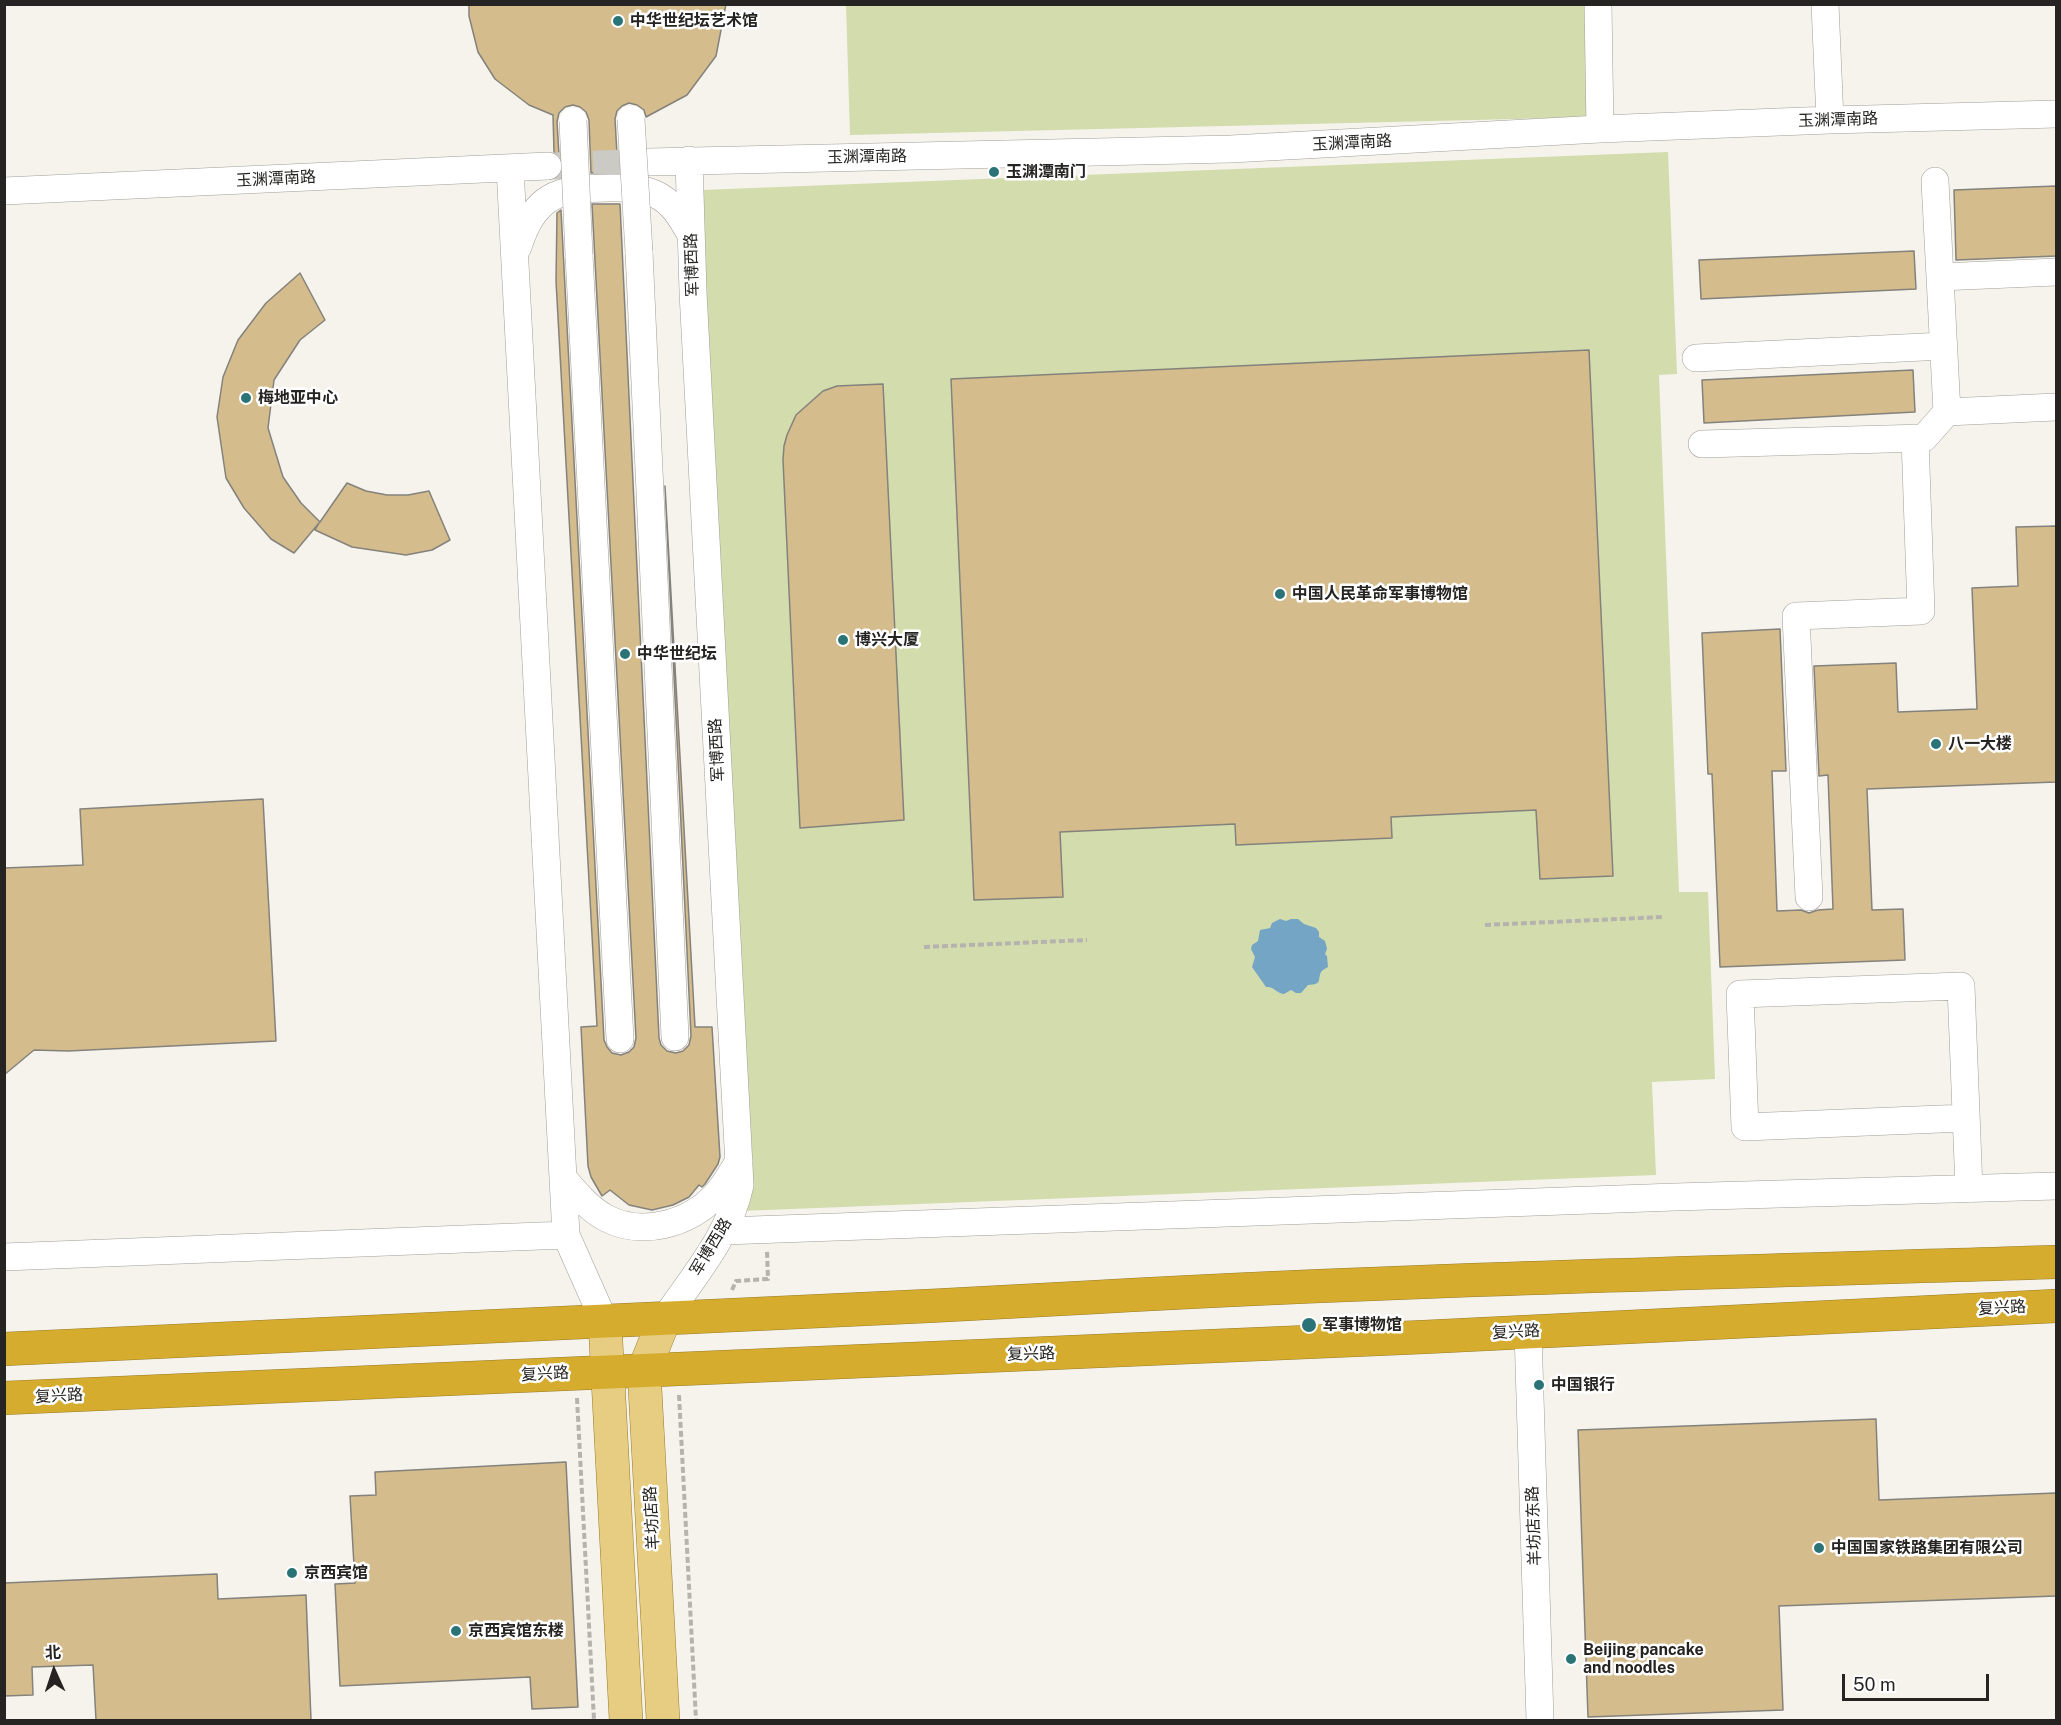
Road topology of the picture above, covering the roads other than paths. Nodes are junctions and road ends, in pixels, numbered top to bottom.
1 (1598, 4) edge
2 (1825, 4) edge
3 (2056, 114) edge
4 (631, 119) dead end
5 (1830, 120) junction
6 (573, 121) dead end
7 (1600, 129) junction
8 (689, 159) junction
9 (648, 162) tunnel mouth
10 (548, 166) tunnel mouth
11 (510, 168) junction
12 (1935, 181) dead end
13 (635, 188) junction
14 (4, 191) edge
15 (691, 235) junction
16 (516, 255) junction
17 (2056, 272) edge
18 (1940, 277) junction
19 (1944, 346) junction
20 (1696, 357) dead end
21 (2056, 407) edge
22 (1947, 412) junction
23 (1915, 438) junction
24 (1702, 444) dead end
25 (1809, 897) dead end
26 (675, 1036) dead end
27 (620, 1039) dead end
28 (1965, 1118) junction
29 (739, 1161) junction
30 (563, 1178) junction
31 (2056, 1186) edge
32 (1969, 1189) junction
33 (724, 1231) junction
34 (566, 1235) junction
35 (4, 1257) edge
36 (2056, 1262) edge
37 (2056, 1306) edge
38 (664, 1320) junction
39 (605, 1323) junction
40 (1528, 1332) junction
41 (4, 1349) edge
42 (644, 1371) junction
43 (592, 1372) junction
44 (4, 1398) edge
45 (626, 1720) edge
46 (663, 1720) edge
47 (1540, 1720) edge

1 - 7 street
2 - 5 street
3 - 5 street, 玉渊潭南路
4 - 13 street, bridge
5 - 7 street, 玉渊潭南路
6 - 27 street, bridge
7 - 8 street, 玉渊潭南路
8 - 9 street, 玉渊潭南路
8 - 15 street, 军博西路
10 - 11 street, 玉渊潭南路
11 - 14 street, 玉渊潭南路
11 - 16 street
12 - 18 street
13 - 15 street
13 - 16 street
13 - 26 street, bridge
15 - 29 street, 军博西路
16 - 30 street
17 - 18 street
18 - 19 street
19 - 20 street
19 - 22 street
21 - 22 street
22 - 23 street
23 - 24 street
23 - 25 street
28 - 28 street
28 - 32 street
29 - 30 street
29 - 33 street, 军博西路
30 - 34 street
31 - 32 street
32 - 33 street
33 - 38 street, 军博西路
34 - 35 street
34 - 39 street
36 - 38 highway
37 - 40 highway, 复兴路
38 - 39 highway
38 - 42 main road, 羊坊店路
39 - 41 highway
39 - 43 main road
40 - 42 highway, 复兴路
40 - 47 street, 羊坊店东路
42 - 43 highway, 复兴路
42 - 46 main road, 羊坊店路
43 - 44 highway, 复兴路
43 - 45 main road

